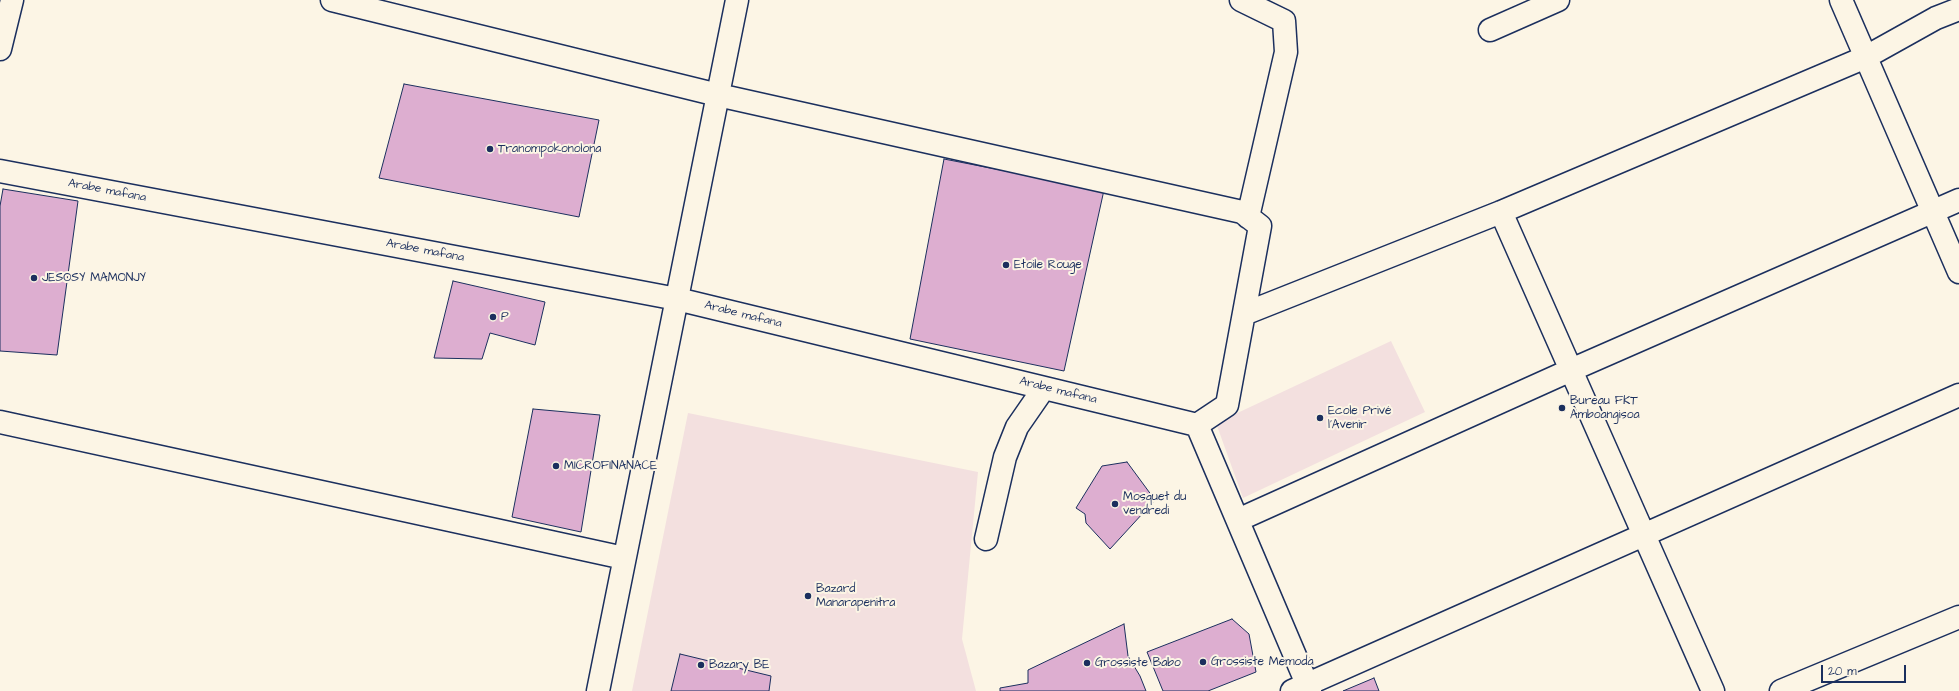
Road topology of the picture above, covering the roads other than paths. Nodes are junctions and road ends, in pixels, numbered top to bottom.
1 (12, 0) edge
2 (332, 0) edge
3 (737, 0) edge
4 (1241, 0) edge
5 (1558, 0) edge
6 (1841, 0) edge
7 (1959, 9) edge
8 (1490, 30) dead end
9 (0, 49) edge
10 (1866, 56) junction
11 (718, 95) junction
12 (0, 171) edge
13 (1959, 200) edge
14 (1932, 211) junction
15 (1502, 212) junction
16 (1248, 217) junction
17 (1959, 272) edge
18 (677, 299) junction
19 (1244, 314) junction
20 (1571, 370) junction
21 (1044, 388) junction
22 (1959, 395) edge
23 (0, 422) edge
24 (1197, 425) junction
25 (1238, 520) junction
26 (1644, 535) junction
27 (986, 539) dead end
28 (624, 558) junction
29 (1959, 617) edge
30 (1303, 689) edge
31 (598, 691) edge
32 (1713, 691) edge
33 (1781, 691) edge

1 - 9 street
2 - 11 street
3 - 11 street
4 - 16 street
5 - 8 street
6 - 10 street
7 - 10 street
10 - 14 street
10 - 15 street
11 - 16 street
11 - 18 street
12 - 18 street, Arabe mafana
13 - 14 street
14 - 17 street
14 - 20 street
15 - 19 street
15 - 20 street
16 - 19 street
18 - 21 street, Arabe mafana
18 - 28 street
19 - 24 street
20 - 25 street
20 - 26 street
21 - 24 street, Arabe mafana
21 - 27 street
22 - 26 street
23 - 28 street
24 - 25 street
25 - 30 street
26 - 30 street
26 - 32 street
28 - 31 street
29 - 33 street

